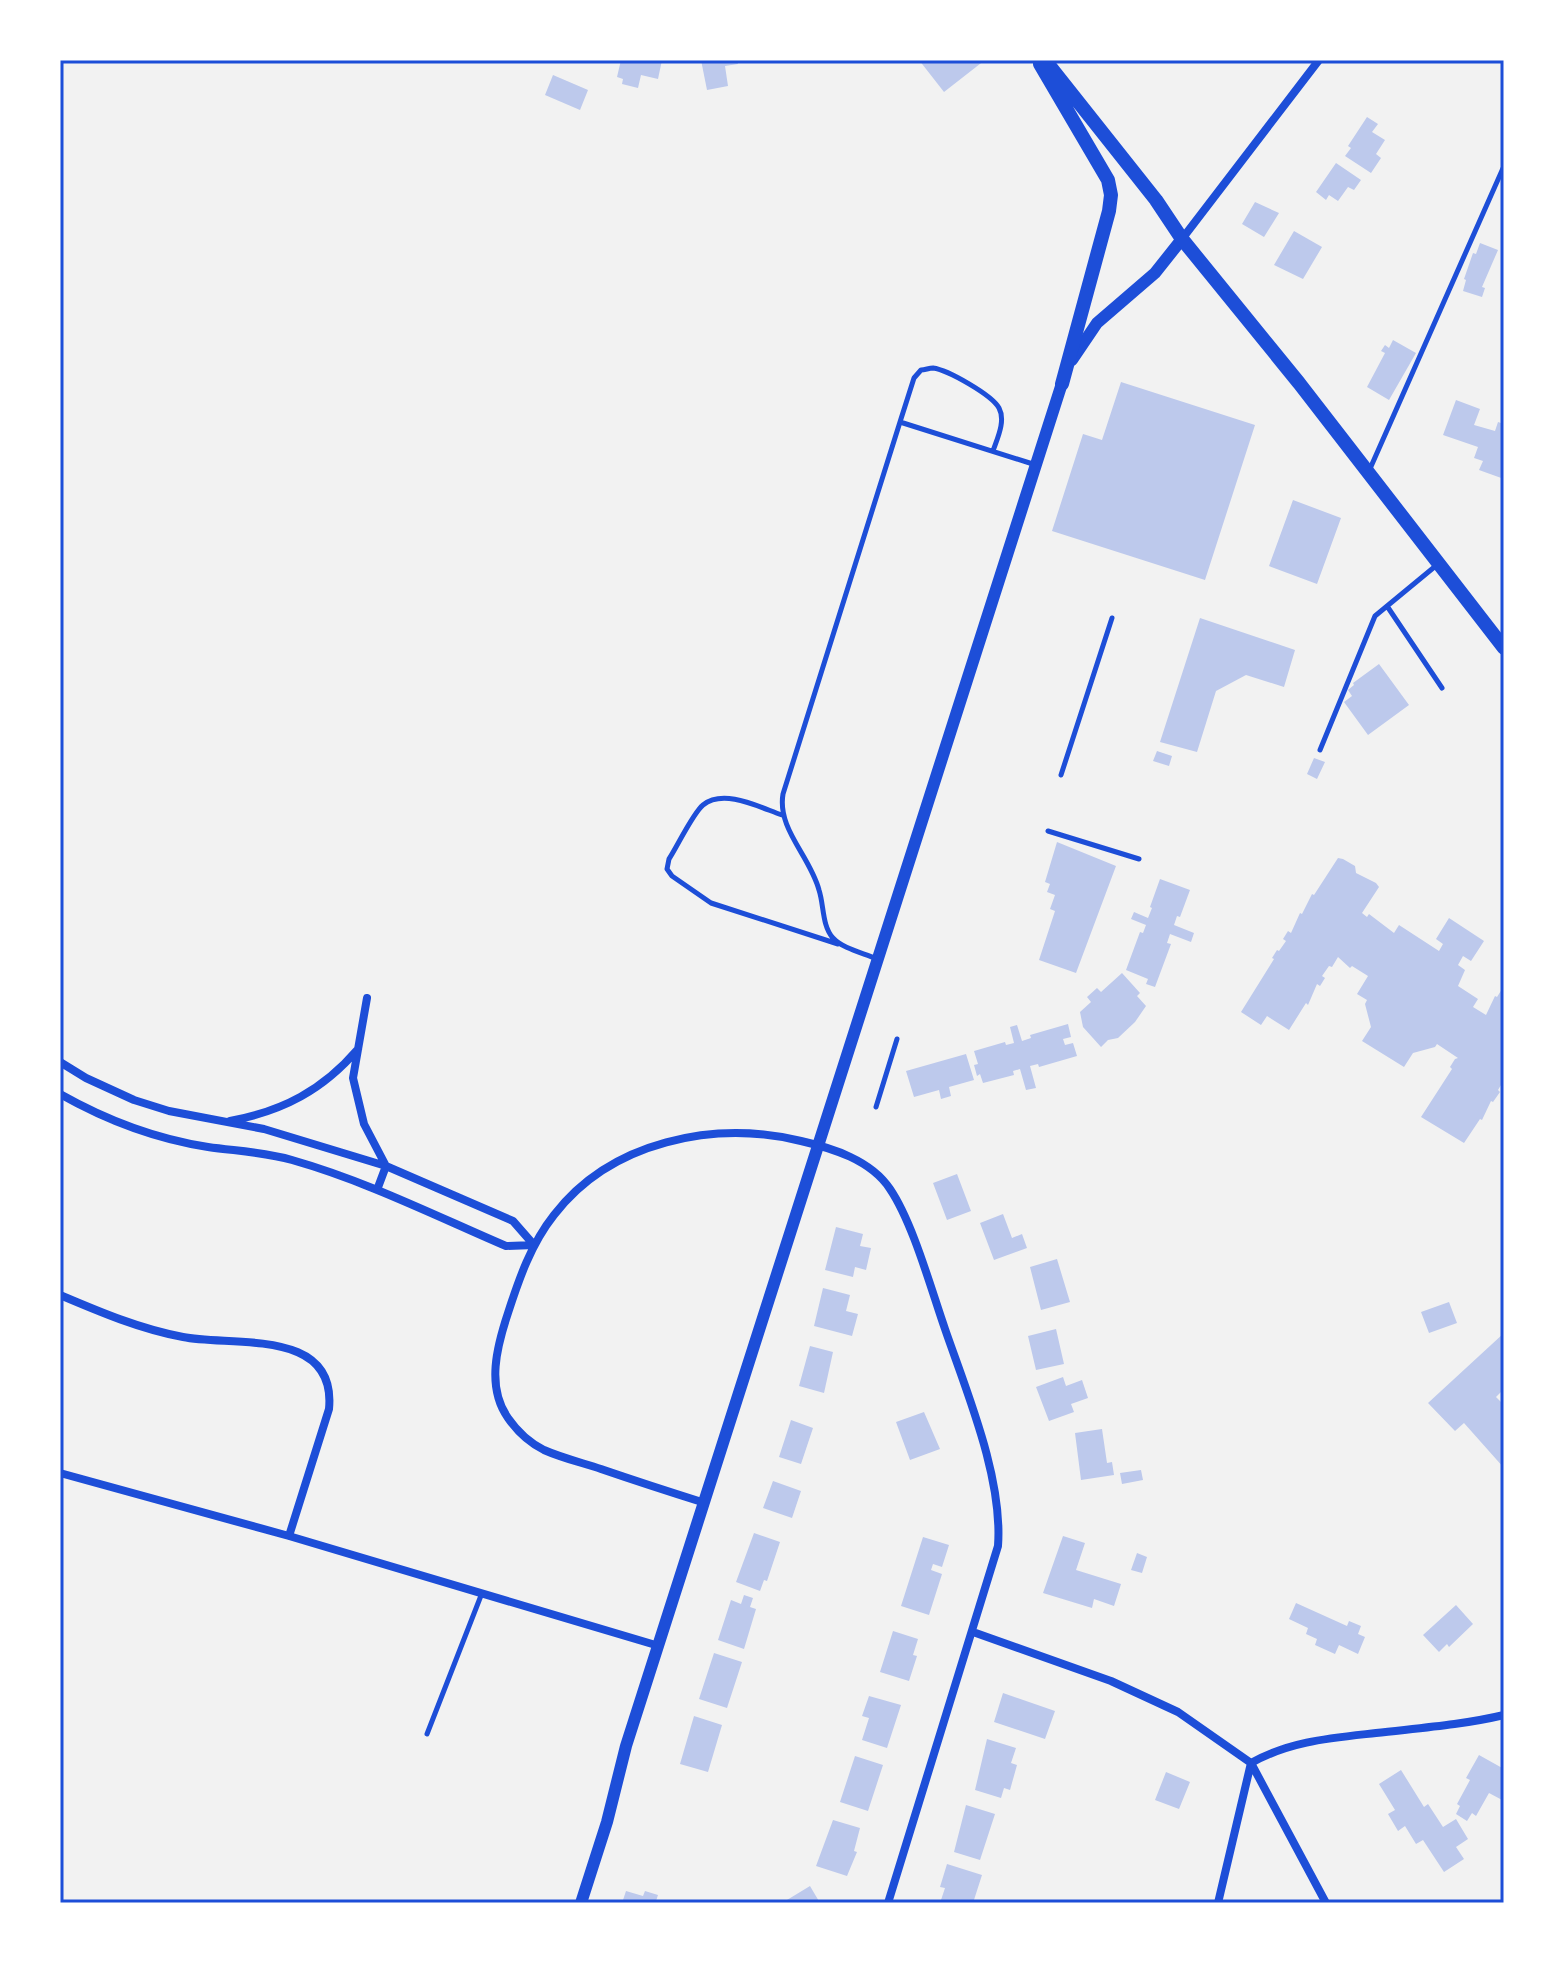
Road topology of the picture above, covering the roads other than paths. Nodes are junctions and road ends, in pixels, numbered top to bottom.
1 (1037, 60) edge
2 (1045, 60) edge
3 (1319, 60) edge
4 (1504, 166) edge
5 (1182, 239) junction
6 (1062, 384) junction
7 (900, 422) junction
8 (993, 451) junction
9 (1036, 465) junction
10 (1368, 472) junction
11 (1439, 563) junction
12 (1387, 606) junction
13 (1112, 618) dead end
14 (1504, 648) edge
15 (1442, 688) dead end
16 (1320, 750) dead end
17 (1061, 775) dead end
18 (782, 815) junction
19 (1048, 831) dead end
20 (1139, 859) dead end
21 (843, 945) junction
22 (878, 959) junction
23 (367, 998) dead end
24 (897, 1039) dead end
25 (358, 1048) junction
26 (60, 1062) edge
27 (60, 1094) edge
28 (876, 1107) dead end
29 (223, 1122) junction
30 (819, 1145) junction
31 (386, 1166) junction
32 (377, 1190) junction
33 (534, 1245) junction
34 (60, 1295) edge
35 (60, 1473) edge
36 (705, 1503) junction
37 (289, 1536) junction
38 (482, 1593) junction
39 (973, 1632) junction
40 (659, 1646) junction
41 (1504, 1715) edge
42 (427, 1734) dead end
43 (1251, 1763) junction
44 (581, 1903) edge
45 (888, 1903) edge
46 (1218, 1903) edge
47 (1326, 1903) edge

1 - 6 main road
2 - 5 main road
3 - 5 street
4 - 10 lane
5 - 6 street
5 - 10 main road
6 - 9 street
7 - 8 lane
7 - 8 lane
7 - 18 lane
8 - 9 lane
9 - 22 street
10 - 11 main road
11 - 12 lane
11 - 14 main road
12 - 15 lane
12 - 16 lane
13 - 17 lane
18 - 21 lane
18 - 21 lane
19 - 20 lane
21 - 22 lane
22 - 30 street
23 - 25 street
24 - 28 lane
25 - 29 street
25 - 31 street
26 - 29 street
27 - 32 street
29 - 31 street
30 - 33 street
30 - 36 street
30 - 39 street
31 - 32 street
31 - 33 street
32 - 33 street
33 - 36 street
34 - 37 street
35 - 37 street
36 - 40 street
37 - 38 street
38 - 40 street
38 - 42 lane
39 - 43 street
39 - 45 street
40 - 44 street
41 - 43 street
43 - 46 street
43 - 47 street

